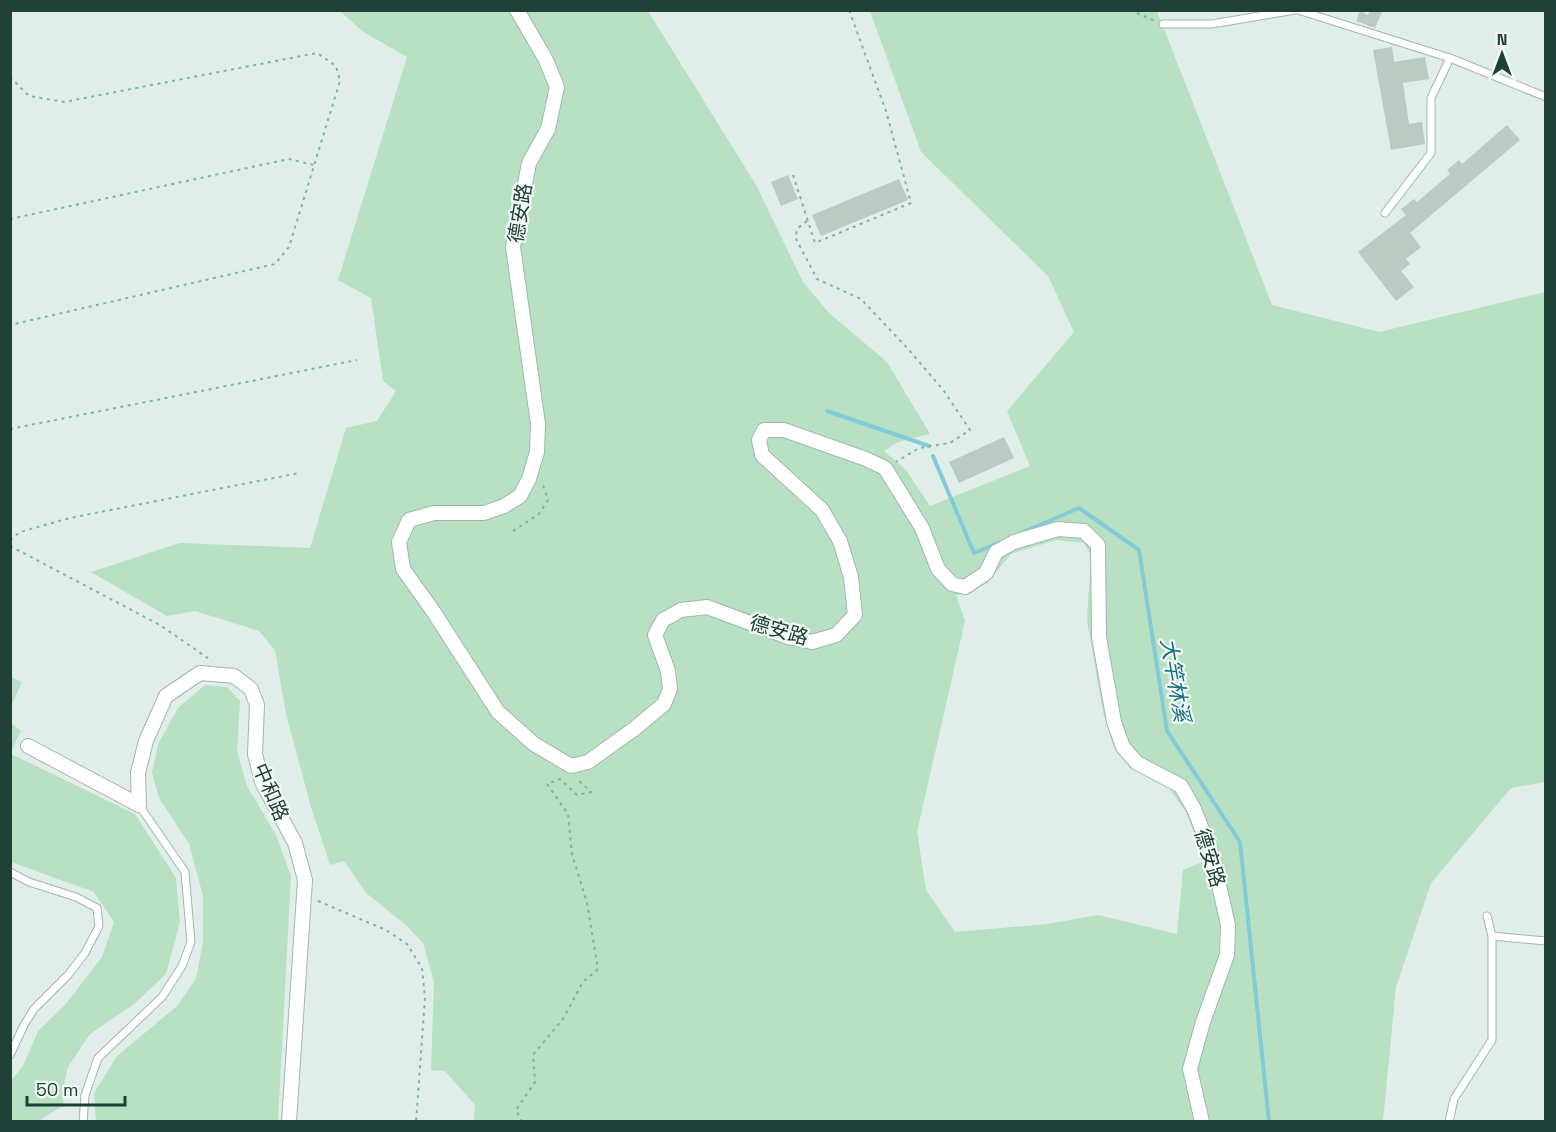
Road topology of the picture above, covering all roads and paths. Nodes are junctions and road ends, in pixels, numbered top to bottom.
1 (517, 10) edge
2 (849, 10) edge
3 (1130, 10) edge
4 (1296, 10) edge
5 (1163, 24) joint
6 (1450, 58) junction
7 (10, 77) edge
8 (1545, 98) edge
9 (314, 165) junction
10 (793, 176) dead end
11 (1386, 213) dead end
12 (10, 219) edge
13 (807, 221) junction
14 (10, 325) edge
15 (357, 360) dead end
16 (10, 429) edge
17 (885, 468) junction
18 (299, 473) dead end
19 (528, 479) junction
20 (513, 531) dead end
21 (10, 540) edge
22 (10, 546) edge
23 (216, 663) dead end
24 (28, 746) dead end
25 (571, 766) junction
26 (139, 805) junction
27 (10, 872) edge
28 (304, 895) junction
29 (1487, 916) dead end
30 (1492, 936) junction
31 (1545, 941) edge
32 (10, 1055) edge
33 (83, 1122) edge
34 (289, 1122) edge
35 (416, 1122) edge
36 (522, 1122) edge
37 (1202, 1122) edge
38 (1449, 1122) edge

1 - 19 street, 德安路
2 - 13 path
3 - 5 path
4 - 5 lane
4 - 6 lane
6 - 8 lane
6 - 11 lane
7 - 9 path
9 - 12 path
9 - 14 path
10 - 13 path
13 - 17 path
15 - 16 path
17 - 25 street, 德安路
17 - 37 street, 德安路
18 - 21 path
19 - 20 path
19 - 25 street, 德安路
22 - 23 path
24 - 26 street
25 - 36 path
26 - 28 street, 中和路
26 - 33 lane
27 - 32 lane
28 - 34 street, 中和路
28 - 35 path
29 - 30 lane
30 - 31 lane
30 - 38 lane

